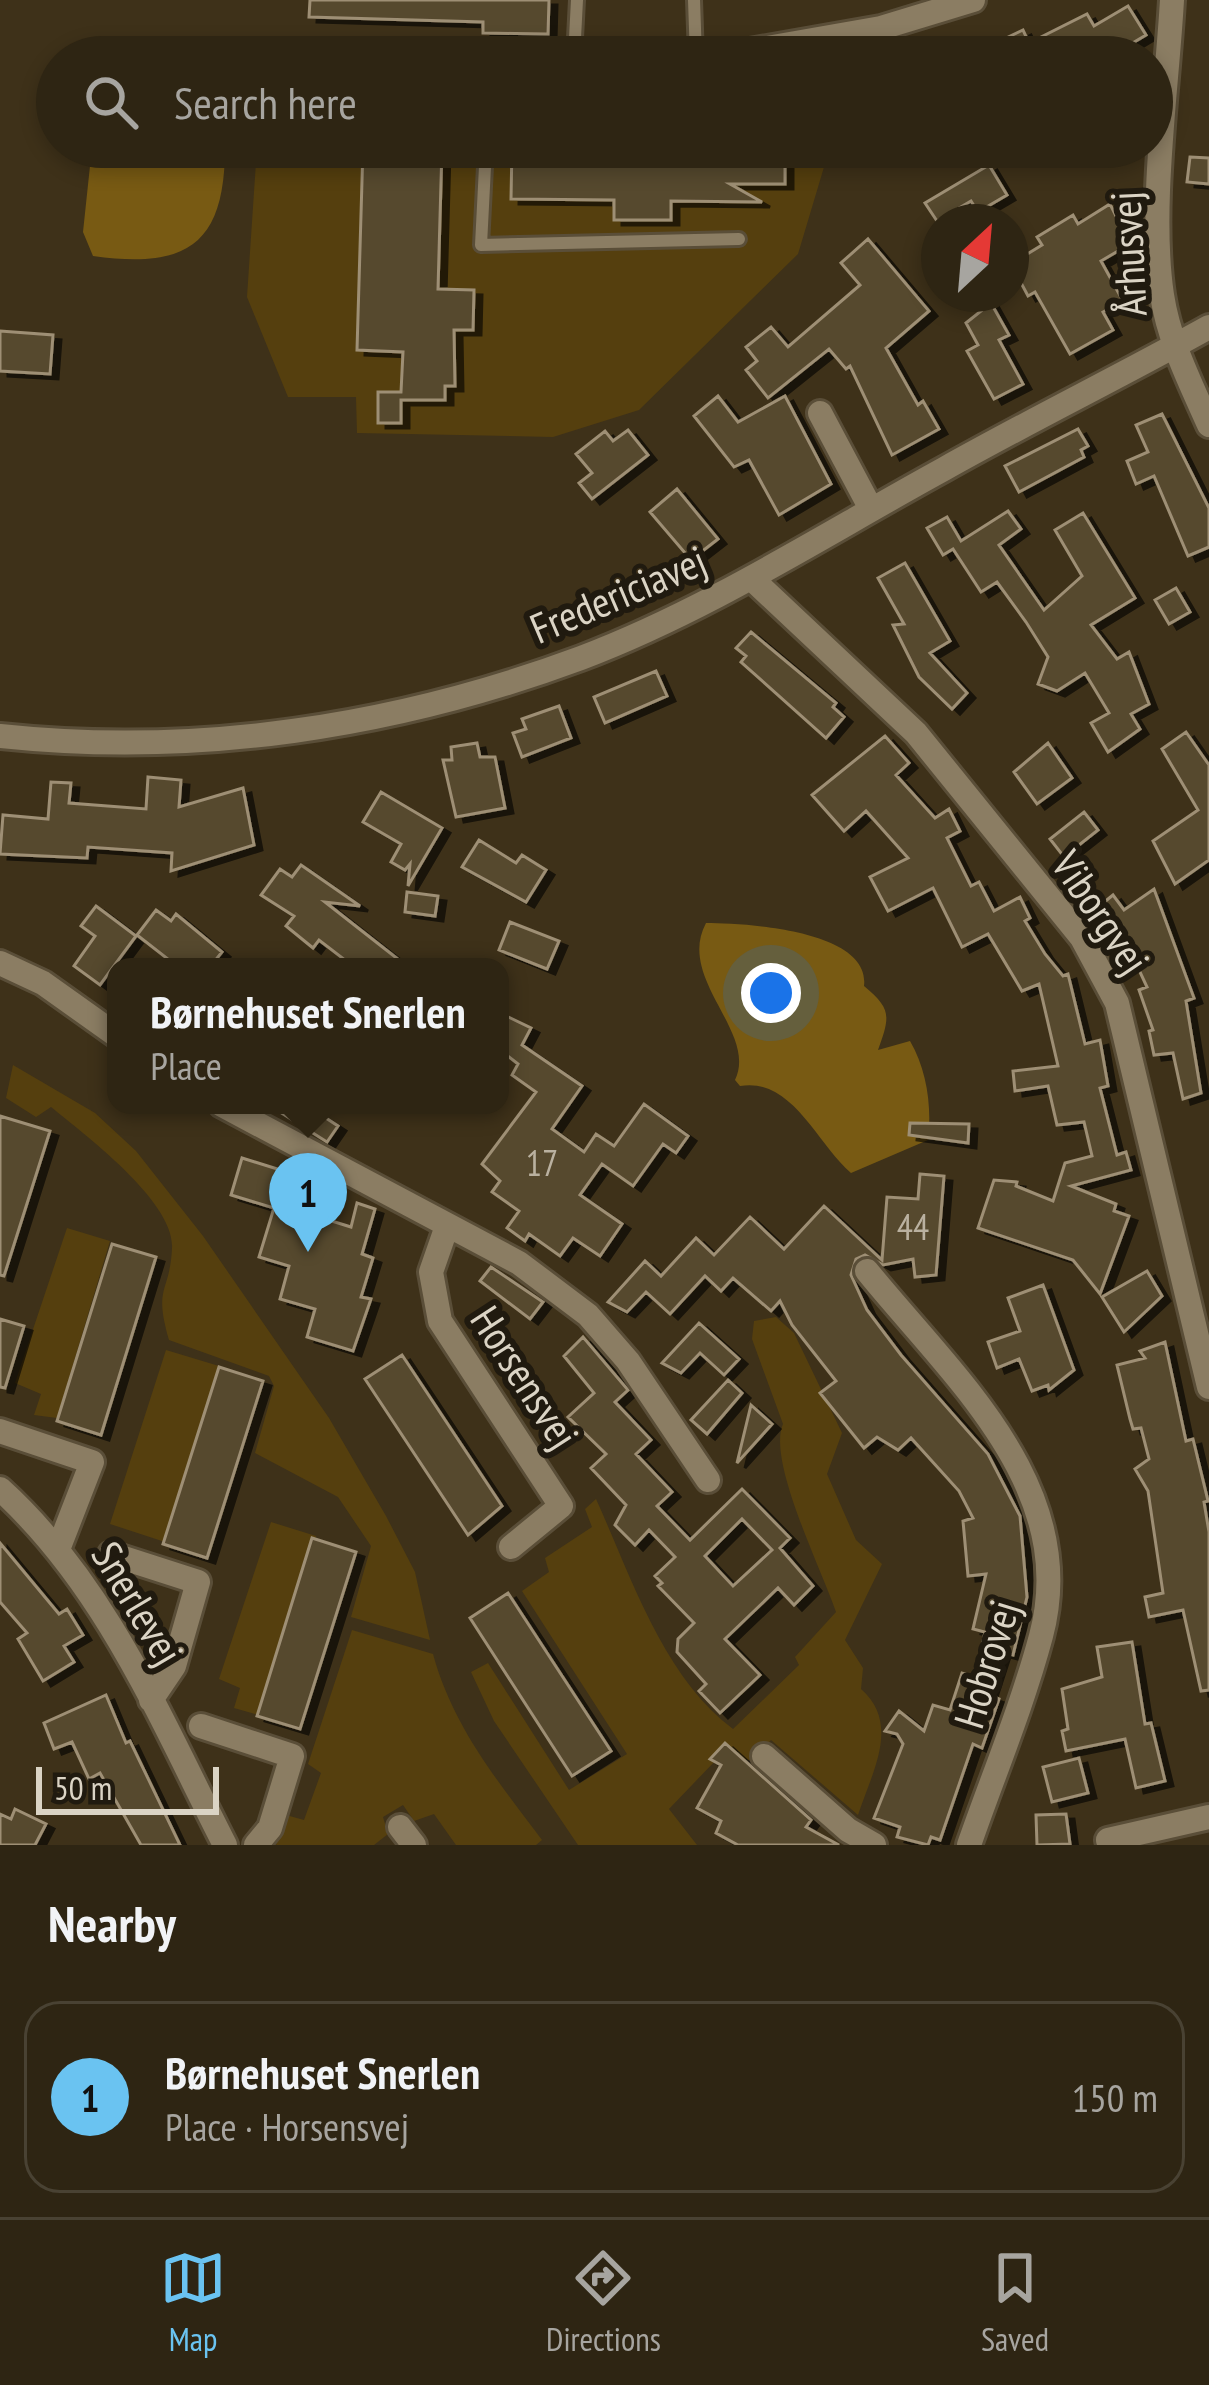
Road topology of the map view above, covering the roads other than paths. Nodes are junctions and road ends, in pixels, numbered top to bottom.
1 (577, 0) edge
2 (694, 0) edge
3 (972, 0) edge
4 (1172, 0) edge
5 (575, 36) edge
6 (695, 36) edge
7 (835, 36) edge
8 (1170, 36) edge
9 (485, 168) edge
10 (1163, 168) edge
11 (739, 239) dead end
12 (1209, 327) edge
13 (1174, 346) junction
14 (820, 413) dead end
15 (1209, 424) edge
16 (871, 509) junction
17 (751, 578) junction
18 (0, 736) edge
19 (0, 964) edge
20 (107, 1029) edge
21 (239, 1114) edge
22 (447, 1226) junction
23 (867, 1271) dead end
24 (1209, 1387) edge
25 (0, 1431) edge
26 (708, 1480) dead end
27 (0, 1489) edge
28 (59, 1547) junction
29 (511, 1547) dead end
30 (110, 1554) dead end
31 (151, 1700) junction
32 (201, 1726) dead end
33 (764, 1756) dead end
34 (1209, 1817) edge
35 (1108, 1840) dead end
36 (225, 1845) edge
37 (256, 1845) edge
38 (874, 1845) edge
39 (970, 1845) edge

1 - 5 lane
2 - 6 lane
3 - 7 street
4 - 8 street, Århusvej
9 - 11 lane
10 - 13 street, Århusvej
12 - 13 street, Fredericiavej
13 - 15 street, Århusvej
13 - 16 street, Fredericiavej
14 - 16 street
16 - 17 street, Fredericiavej
17 - 18 street, Fredericiavej
17 - 24 street, Viborgvej
19 - 20 street
21 - 22 street, Horsensvej
22 - 26 street, Horsensvej
22 - 29 street, Horsensvej
23 - 39 street, Hobrovej
25 - 28 street, Snerlevej
27 - 28 street, Snerlevej
28 - 31 street, Snerlevej
30 - 31 street, Snerlevej
31 - 36 street, Snerlevej
32 - 37 street
33 - 38 street
34 - 35 street

